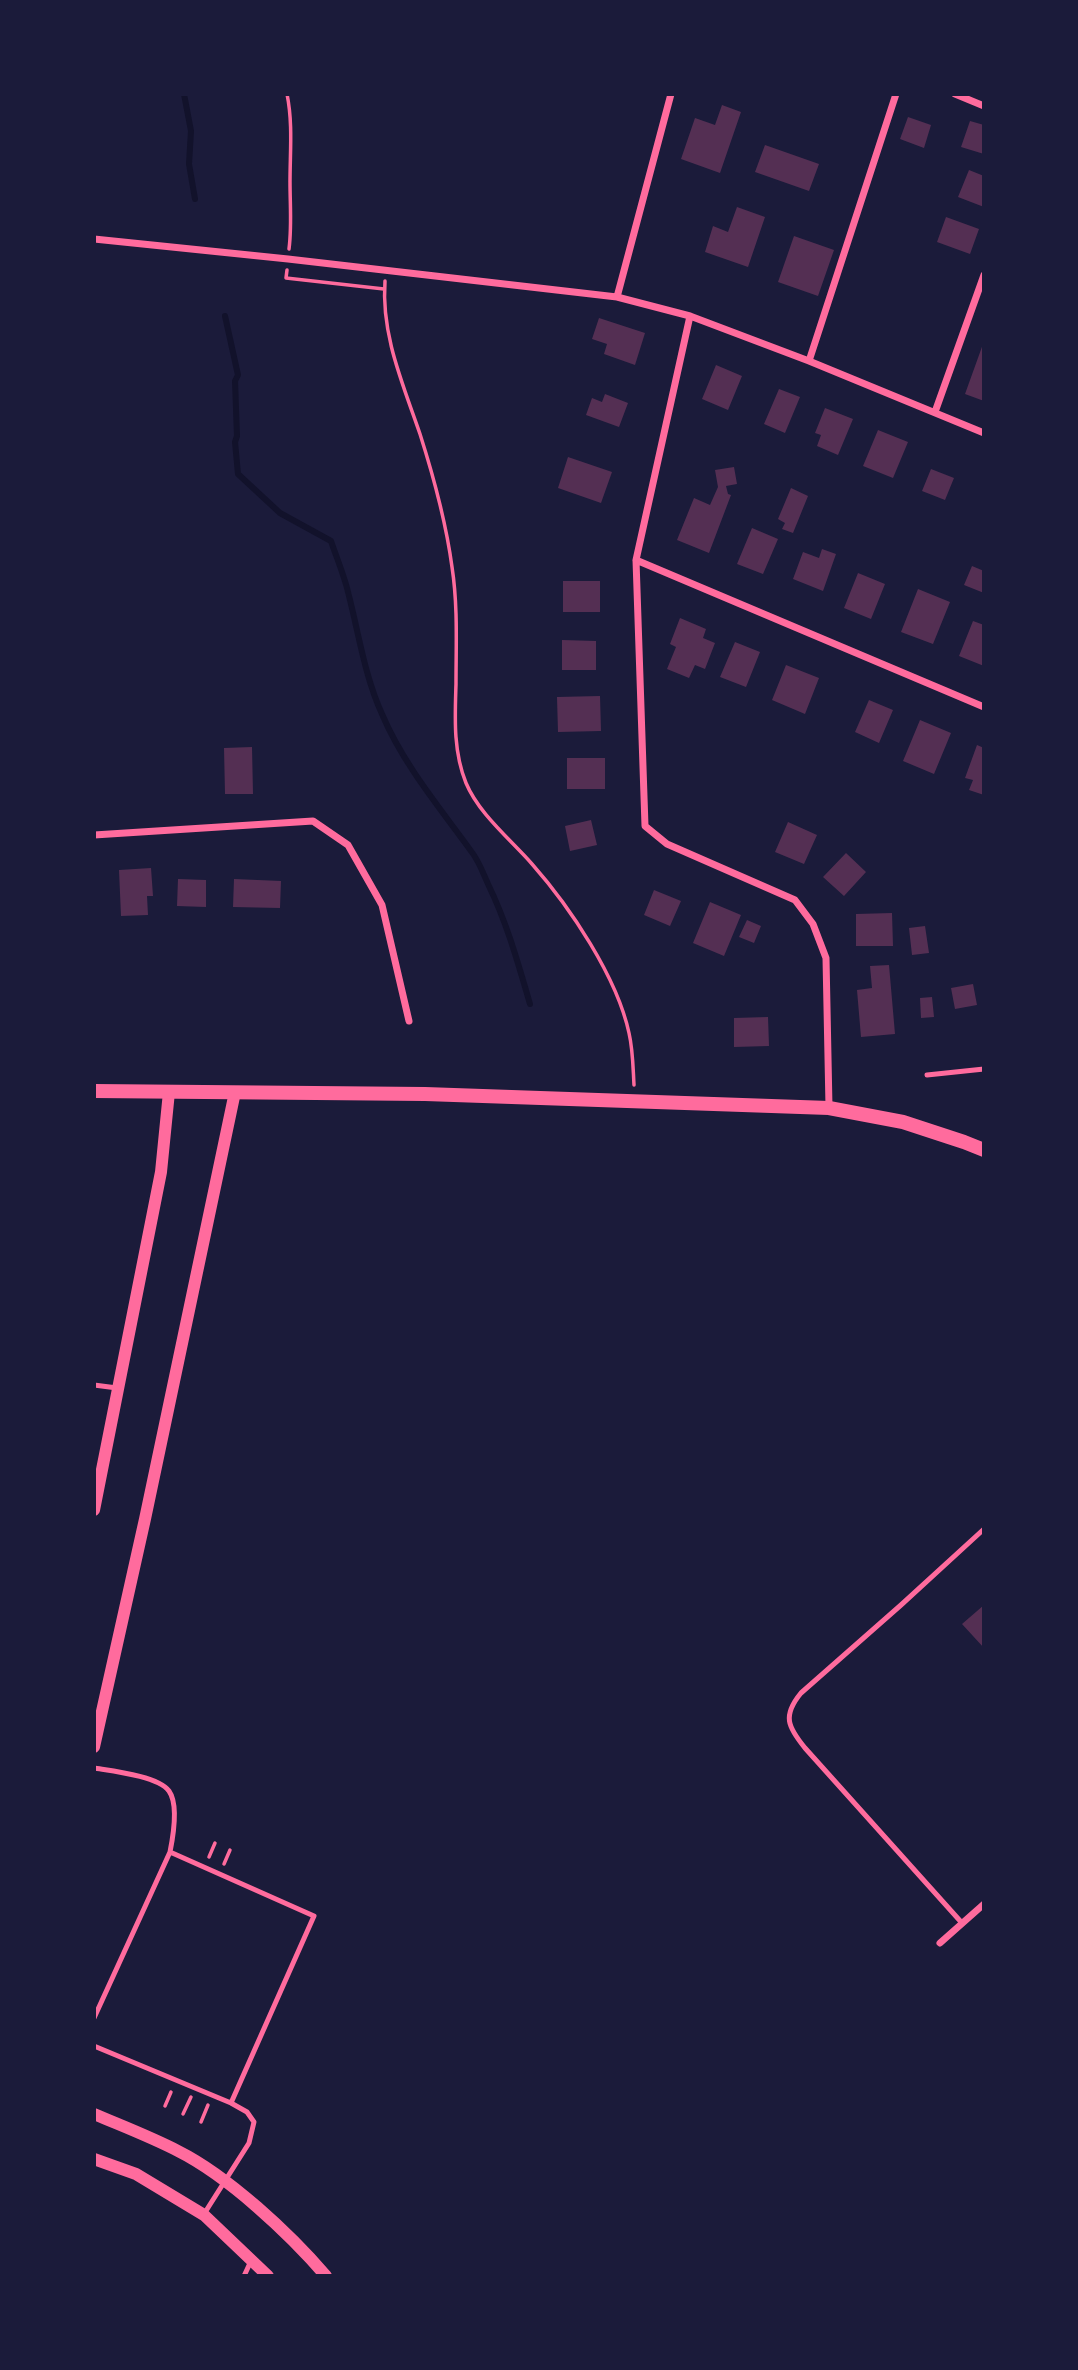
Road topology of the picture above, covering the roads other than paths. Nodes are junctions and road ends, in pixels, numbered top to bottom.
1 (671, 94) edge
2 (896, 94) edge
3 (955, 94) edge
4 (984, 106) edge
5 (94, 239) edge
6 (984, 275) edge
7 (617, 298) junction
8 (690, 316) junction
9 (809, 361) junction
10 (935, 412) junction
11 (984, 433) edge
12 (636, 560) junction
13 (984, 706) edge
14 (94, 835) edge
15 (409, 1021) dead end
16 (984, 1069) edge
17 (927, 1075) dead end
18 (94, 1091) edge
19 (169, 1091) junction
20 (235, 1092) junction
21 (829, 1108) junction
22 (984, 1150) edge
23 (94, 1385) edge
24 (120, 1388) junction
25 (94, 1510) edge
26 (984, 1529) edge
27 (94, 1747) edge
28 (94, 1768) edge
29 (170, 1852) junction
30 (984, 1904) edge
31 (961, 1923) junction
32 (940, 1943) dead end
33 (94, 2018) edge
34 (94, 2046) edge
35 (232, 2103) junction
36 (94, 2113) edge
37 (94, 2159) edge
38 (225, 2182) junction
39 (204, 2215) junction
40 (252, 2259) junction
41 (244, 2276) edge
42 (268, 2276) edge
43 (326, 2276) edge

1 - 7 street
2 - 9 street
3 - 4 street
5 - 7 street
6 - 10 street
7 - 8 street
8 - 9 street
8 - 12 street
9 - 10 street
10 - 11 street
12 - 13 street
12 - 21 street
14 - 15 street
16 - 17 lane
18 - 19 main road
19 - 20 main road
19 - 24 street
20 - 21 main road
20 - 27 street
21 - 22 main road
23 - 24 lane
24 - 25 street
26 - 31 lane
28 - 29 lane
29 - 33 lane
29 - 35 lane
30 - 31 street
31 - 32 street
34 - 35 lane
35 - 38 lane
36 - 38 street
37 - 39 street
38 - 39 lane
38 - 43 street
39 - 40 street
40 - 41 lane
40 - 42 street

